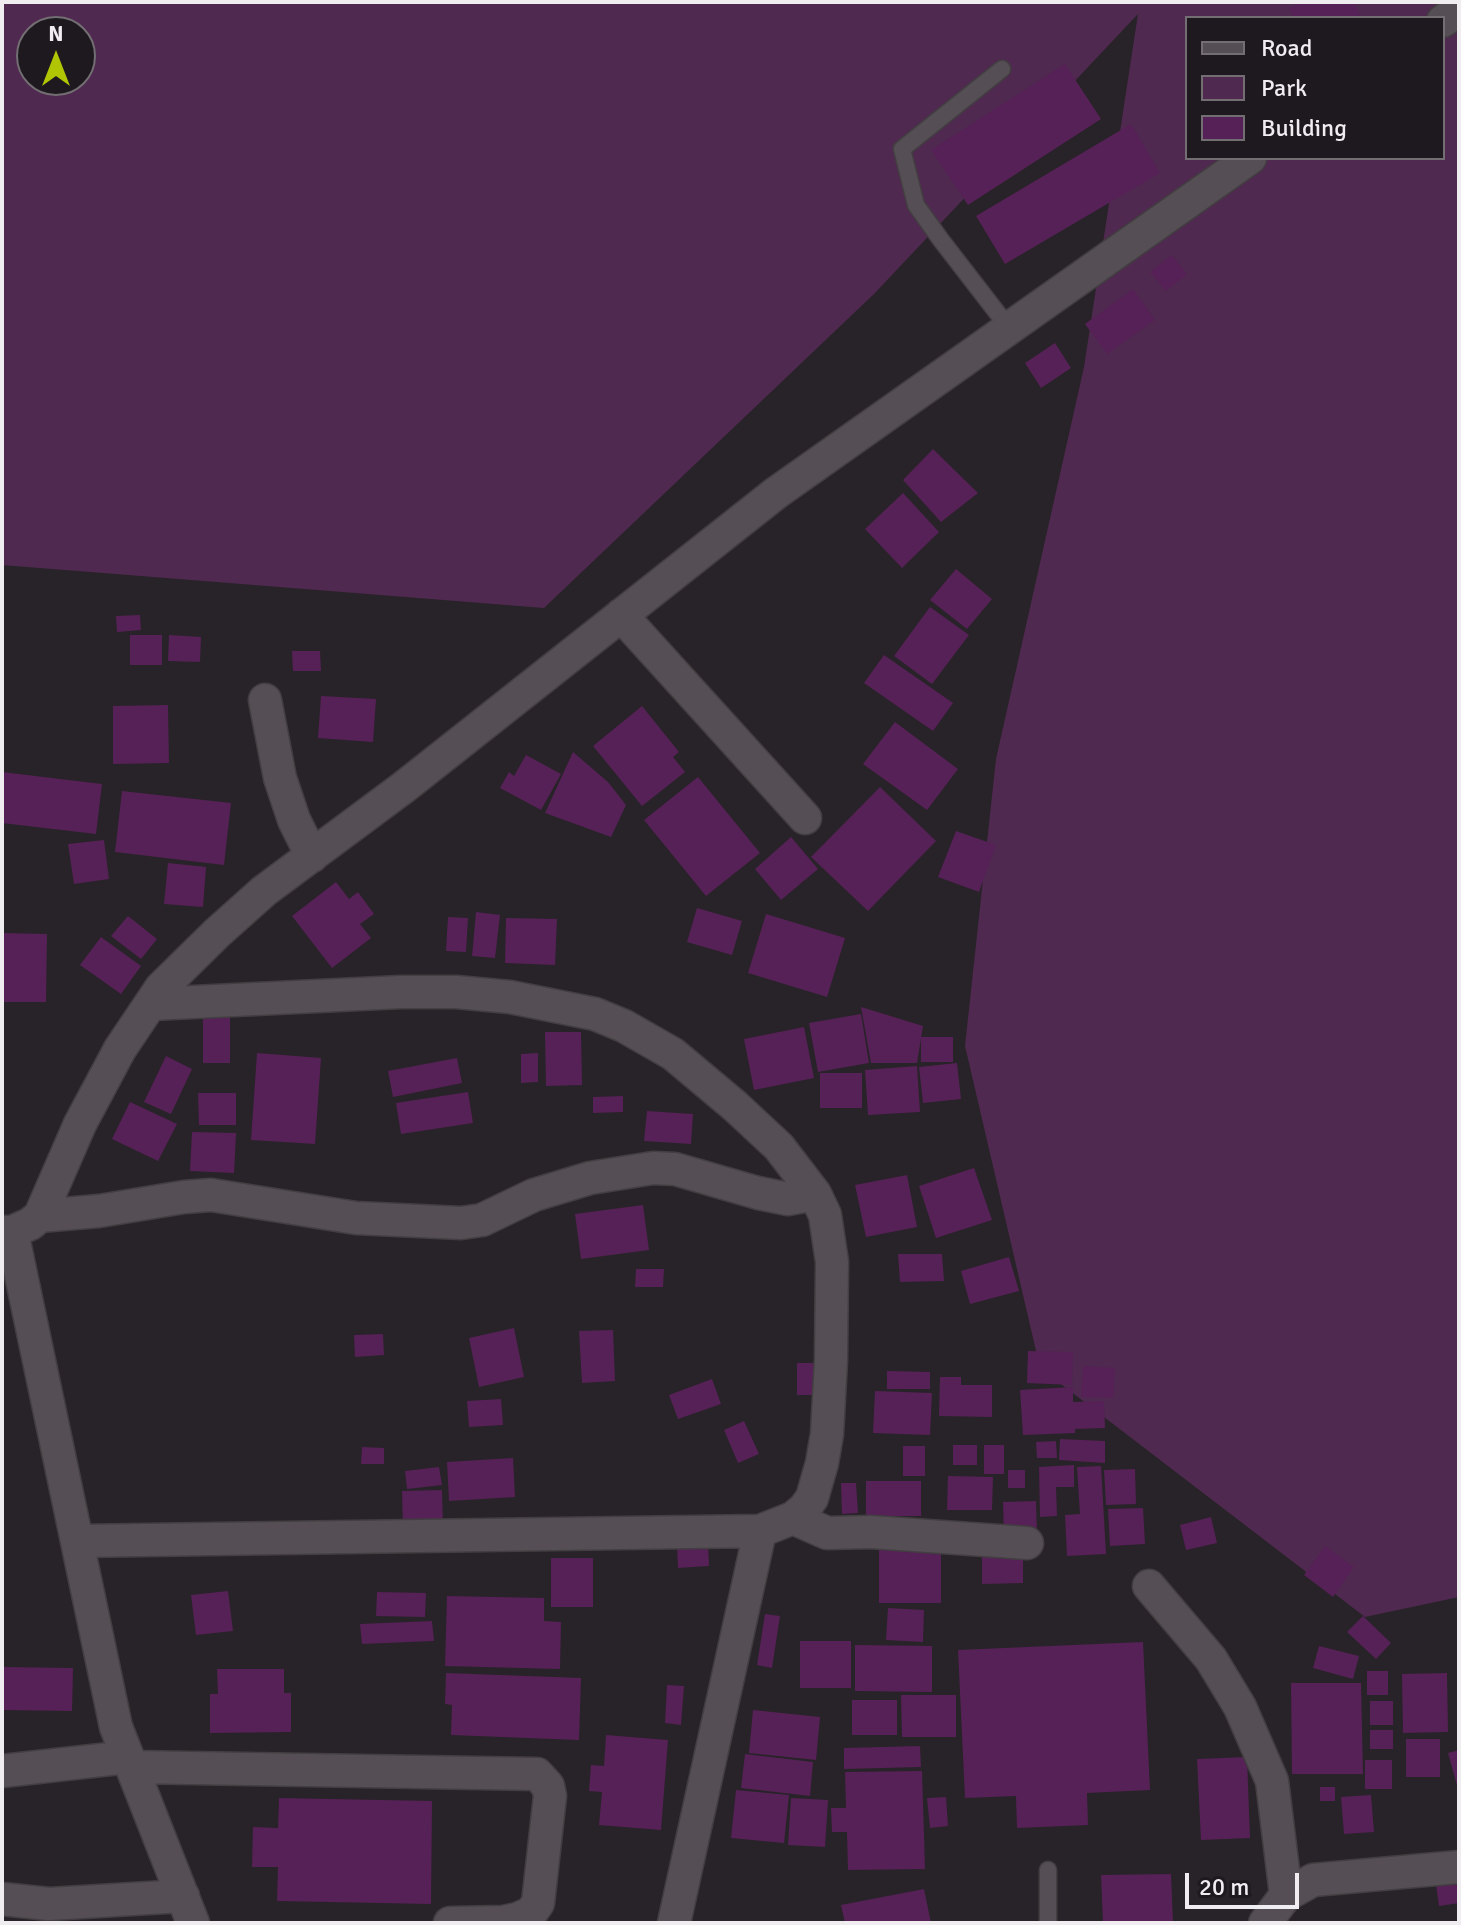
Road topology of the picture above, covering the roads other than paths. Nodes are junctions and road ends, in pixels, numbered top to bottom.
1 (1002, 69) dead end
2 (1247, 160) edge
3 (1009, 328) junction
4 (621, 615) junction
5 (265, 700) dead end
6 (805, 818) dead end
7 (312, 856) junction
8 (152, 1004) junction
9 (815, 1194) junction
10 (40, 1216) junction
11 (7, 1232) edge
12 (793, 1518) junction
13 (760, 1531) junction
14 (77, 1541) junction
15 (1027, 1543) dead end
16 (1149, 1586) dead end
17 (130, 1762) junction
18 (2, 1771) edge
19 (1459, 1867) edge
20 (1048, 1870) dead end
21 (1286, 1895) junction
22 (2, 1899) edge
23 (188, 1909) edge
24 (450, 1923) edge
25 (674, 1923) edge
26 (1048, 1923) edge
27 (1265, 1923) edge

1 - 3 lane
2 - 3 street
3 - 4 street
4 - 6 street
4 - 7 street
5 - 7 street
7 - 8 street
8 - 9 street
8 - 10 street
9 - 10 street
9 - 12 street
10 - 11 street
11 - 14 street
12 - 13 street
12 - 15 street
13 - 14 street
13 - 25 street
14 - 17 street
16 - 21 street
17 - 18 street
17 - 23 street
17 - 24 street
19 - 21 street
20 - 26 lane
21 - 27 street
22 - 23 street

